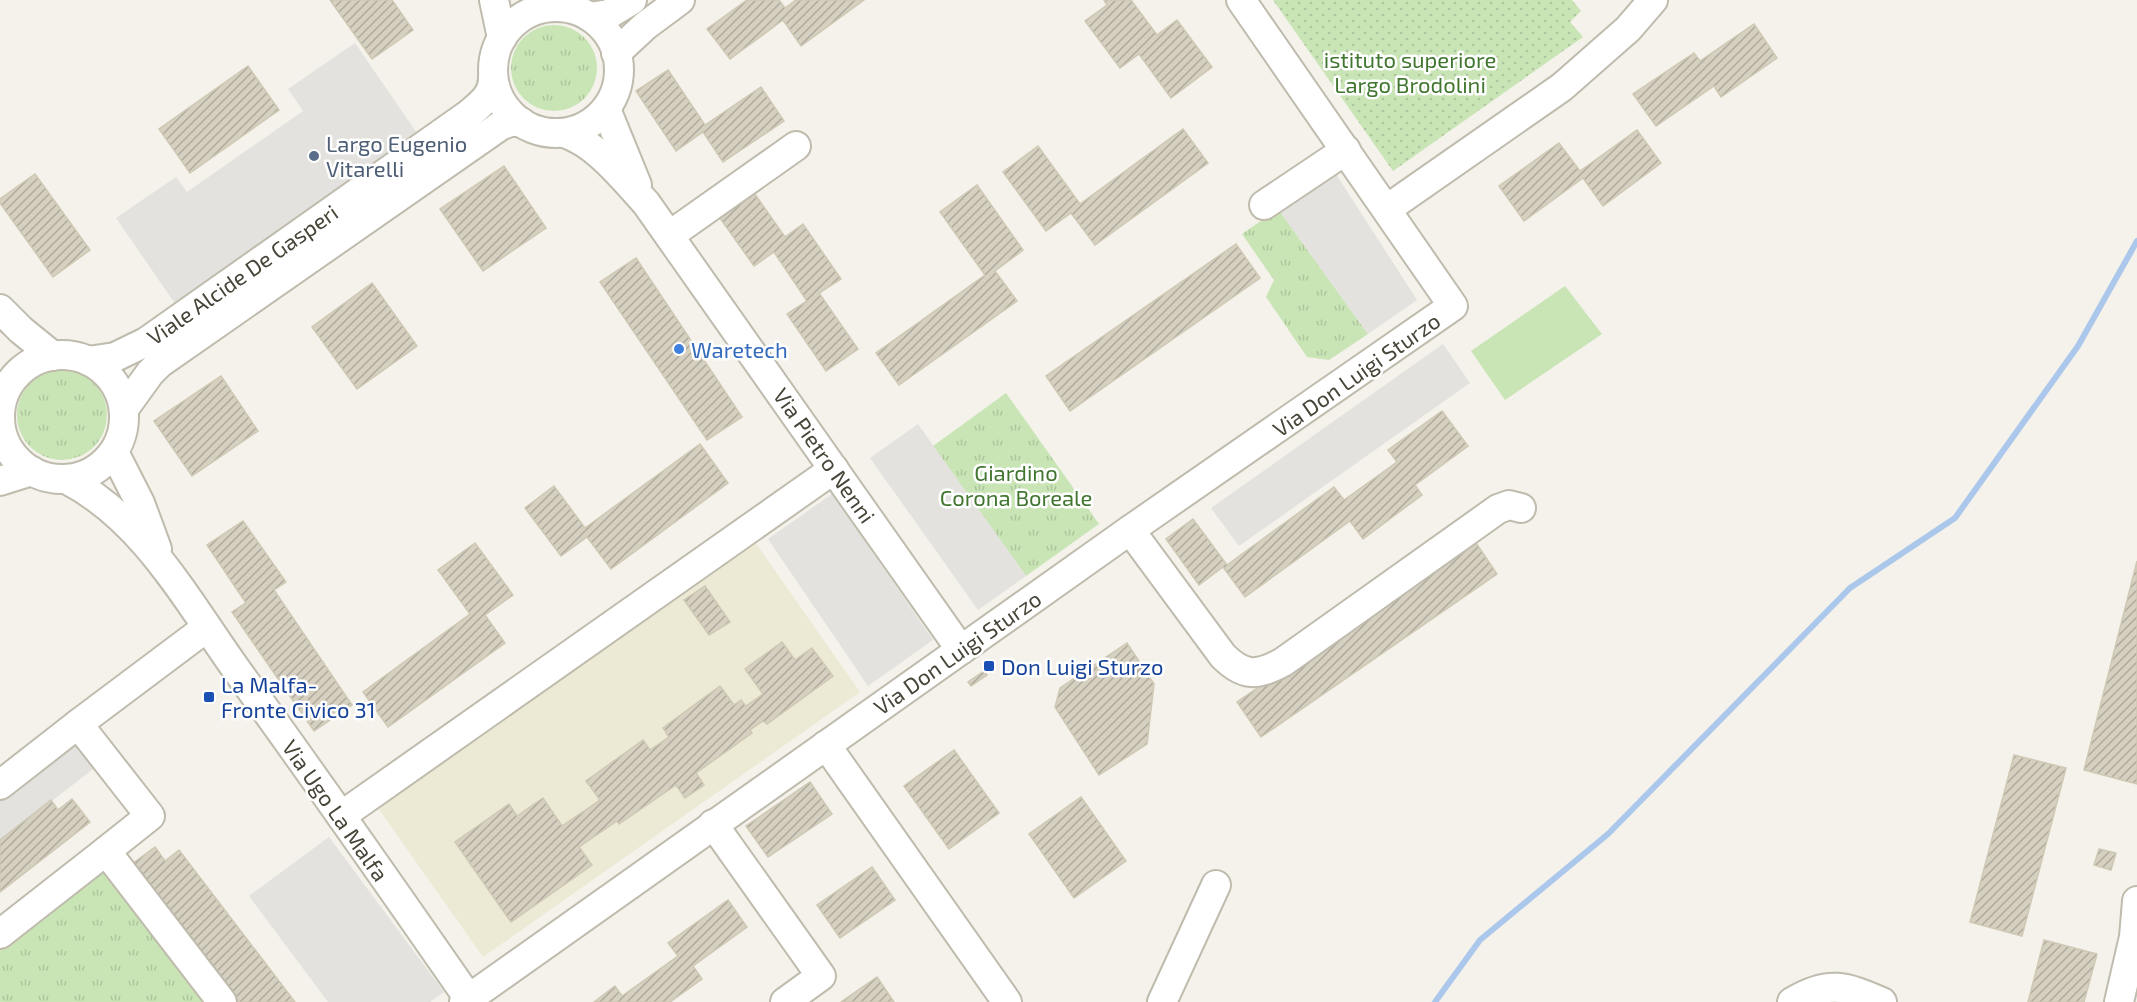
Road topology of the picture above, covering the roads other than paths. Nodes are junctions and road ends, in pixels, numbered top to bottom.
1 (494, 0) edge
2 (632, 0) edge
3 (680, 0) edge
4 (1241, 0) edge
5 (1653, 0) edge
6 (533, 5) edge
7 (590, 18) junction
8 (502, 38) junction
9 (616, 53) junction
10 (493, 78) junction
11 (606, 109) junction
12 (521, 122) junction
13 (564, 133) junction
14 (796, 146) dead end
15 (1346, 150) junction
16 (646, 203) junction
17 (1264, 205) dead end
18 (1387, 209) junction
19 (670, 235) junction
20 (0, 309) edge
21 (53, 356) junction
22 (88, 361) junction
23 (5, 370) edge
24 (124, 409) junction
25 (0, 424) edge
26 (114, 452) junction
27 (834, 469) junction
28 (32, 471) junction
29 (66, 479) junction
30 (0, 481) edge
31 (1521, 508) dead end
32 (1130, 530) junction
33 (162, 562) junction
34 (206, 628) junction
35 (961, 650) junction
36 (78, 724) junction
37 (826, 745) junction
38 (0, 785) edge
39 (341, 816) junction
40 (713, 824) junction
41 (106, 851) junction
42 (1216, 885) dead end
43 (2137, 901) edge
44 (2137, 913) edge
45 (0, 934) edge
46 (467, 1000) edge
47 (222, 1002) edge
48 (785, 1002) edge
49 (1007, 1002) edge
50 (1162, 1002) edge
51 (1792, 1002) edge
52 (1882, 1002) edge
53 (2119, 1002) edge

1 - 8 street
2 - 7 street
3 - 9 street
4 - 15 street
5 - 18 street
6 - 7 street
6 - 8 street
7 - 9 street
8 - 10 street
9 - 11 street
10 - 12 street
10 - 22 street, Viale Alcide De Gasperi
11 - 13 street
11 - 16 street
12 - 13 street
12 - 24 street, Viale Alcide De Gasperi
13 - 16 street, Via Pietro Nenni
14 - 19 street
15 - 17 street
15 - 18 street
16 - 19 street, Via Pietro Nenni
18 - 32 street, Via Don Luigi Sturzo
19 - 27 street, Via Pietro Nenni
20 - 21 street
21 - 22 street
21 - 23 street
22 - 24 street
23 - 25 street
24 - 26 street
25 - 28 street
26 - 29 street
26 - 33 street, Via Ugo La Malfa
27 - 35 street, Via Pietro Nenni
27 - 39 street
28 - 29 street
28 - 30 street
29 - 33 street, Via Ugo La Malfa
31 - 32 street
32 - 35 street, Via Don Luigi Sturzo
33 - 34 street, Via Ugo La Malfa
34 - 36 street
34 - 39 street, Via Ugo La Malfa
35 - 37 street, Via Don Luigi Sturzo
36 - 38 street
36 - 41 street
37 - 40 street, Via Don Luigi Sturzo
37 - 49 street
39 - 46 street, Via Ugo La Malfa
40 - 46 street, Via Don Luigi Sturzo
40 - 48 street
41 - 45 street
41 - 47 street
42 - 50 street
43 - 44 street
44 - 53 street
51 - 52 street

